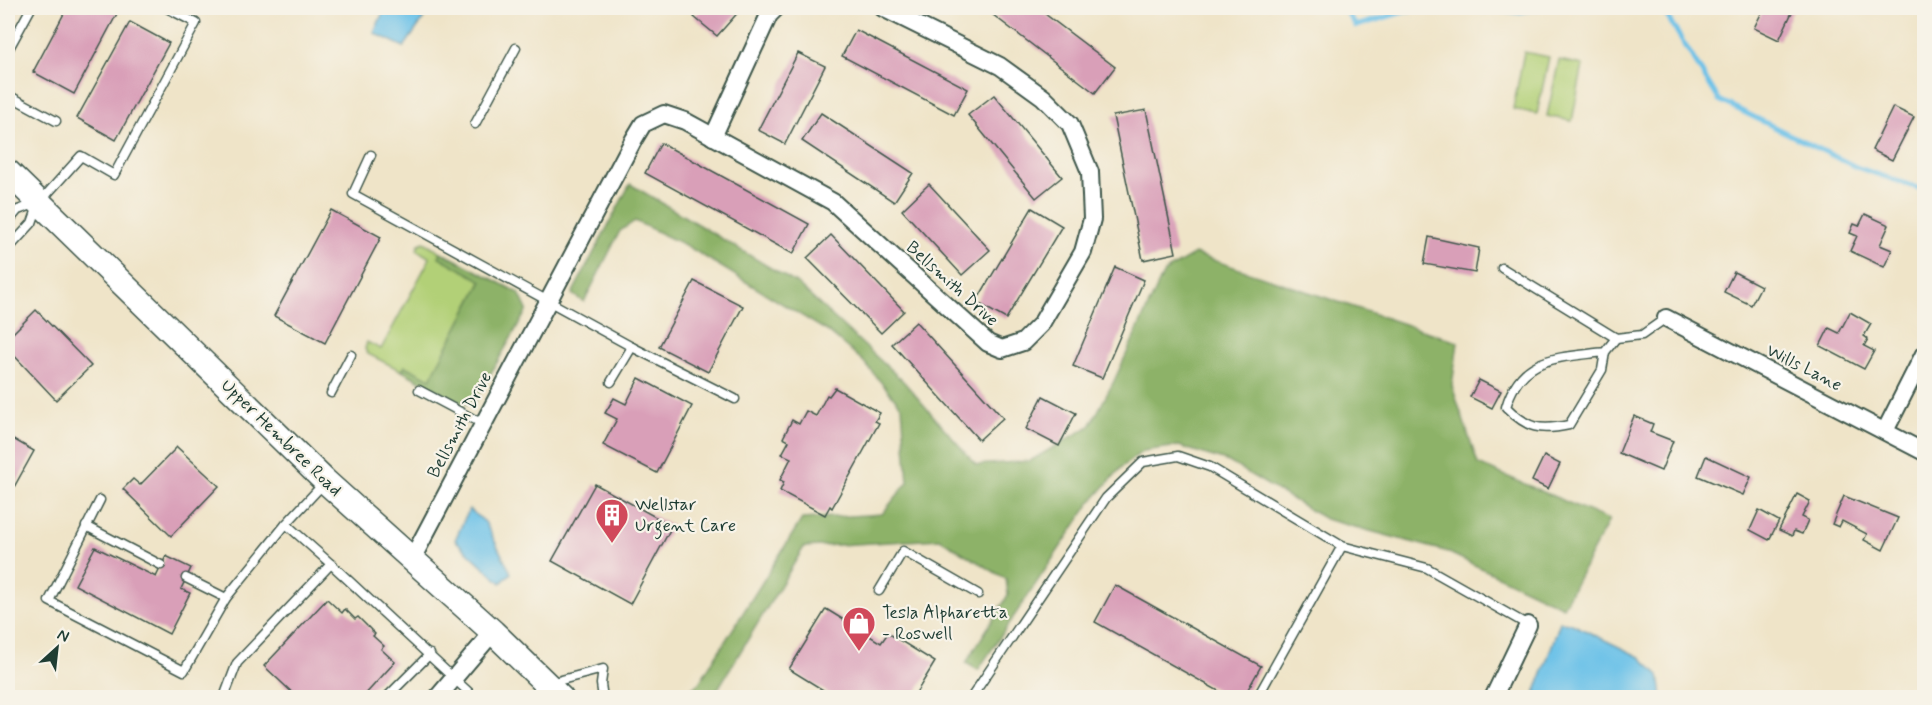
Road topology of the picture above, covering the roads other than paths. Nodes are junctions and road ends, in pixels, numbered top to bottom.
1 (31, 8) edge
2 (167, 8) edge
3 (776, 8) edge
4 (884, 8) edge
5 (10, 39) edge
6 (516, 48) dead end
7 (8, 50) edge
8 (8, 95) edge
9 (56, 121) dead end
10 (475, 124) dead end
11 (713, 136) junction
12 (370, 155) dead end
13 (8, 172) edge
14 (39, 203) junction
15 (8, 222) edge
16 (8, 249) edge
17 (1502, 268) dead end
18 (548, 302) junction
19 (1666, 318) joint
20 (1616, 339) junction
21 (632, 347) junction
22 (1605, 352) junction
23 (1924, 354) edge
24 (351, 355) dead end
25 (611, 382) dead end
26 (419, 390) dead end
27 (331, 393) dead end
28 (735, 399) dead end
29 (483, 424) junction
30 (1885, 431) junction
31 (1924, 452) edge
32 (325, 481) junction
33 (100, 500) dead end
34 (286, 524) junction
35 (86, 526) junction
36 (1342, 546) junction
37 (412, 559) junction
38 (331, 564) junction
39 (161, 565) dead end
40 (186, 578) dead end
41 (879, 591) dead end
42 (978, 594) dead end
43 (226, 598) junction
44 (1528, 625) joint
45 (493, 632) junction
46 (430, 654) junction
47 (455, 677) junction
48 (554, 691) edge
49 (227, 698) edge
50 (386, 698) edge
51 (437, 698) edge
52 (475, 698) edge
53 (603, 698) edge
54 (971, 698) edge
55 (1257, 698) edge
56 (1492, 698) edge

1 - 5 lane
2 - 14 lane
3 - 11 street
4 - 11 street, Bellsmith Drive
5 - 7 lane
6 - 10 lane
8 - 9 lane
11 - 18 street, Bellsmith Drive
12 - 18 lane
13 - 14 street, Upper Hembree Road
14 - 15 lane
14 - 16 lane
14 - 32 street, Upper Hembree Road
17 - 20 lane
18 - 21 lane
18 - 29 street, Bellsmith Drive
19 - 20 lane
19 - 30 street, Wills Lane
20 - 22 lane
21 - 25 lane
21 - 28 lane
22 - 22 lane
23 - 30 street
24 - 27 lane
26 - 29 lane
29 - 37 street, Bellsmith Drive
30 - 31 street, Wills Lane
32 - 34 lane
32 - 37 street, Upper Hembree Road
33 - 35 lane
34 - 38 lane
34 - 43 lane
35 - 39 lane
35 - 43 lane
36 - 44 lane
36 - 54 lane
36 - 55 lane
37 - 45 street, Upper Hembree Road
38 - 46 lane
38 - 49 lane
40 - 43 lane
41 - 42 lane
44 - 56 street
45 - 47 street
45 - 48 street, Upper Hembree Road
46 - 47 lane
46 - 50 lane
47 - 51 street
47 - 52 lane
48 - 53 lane

